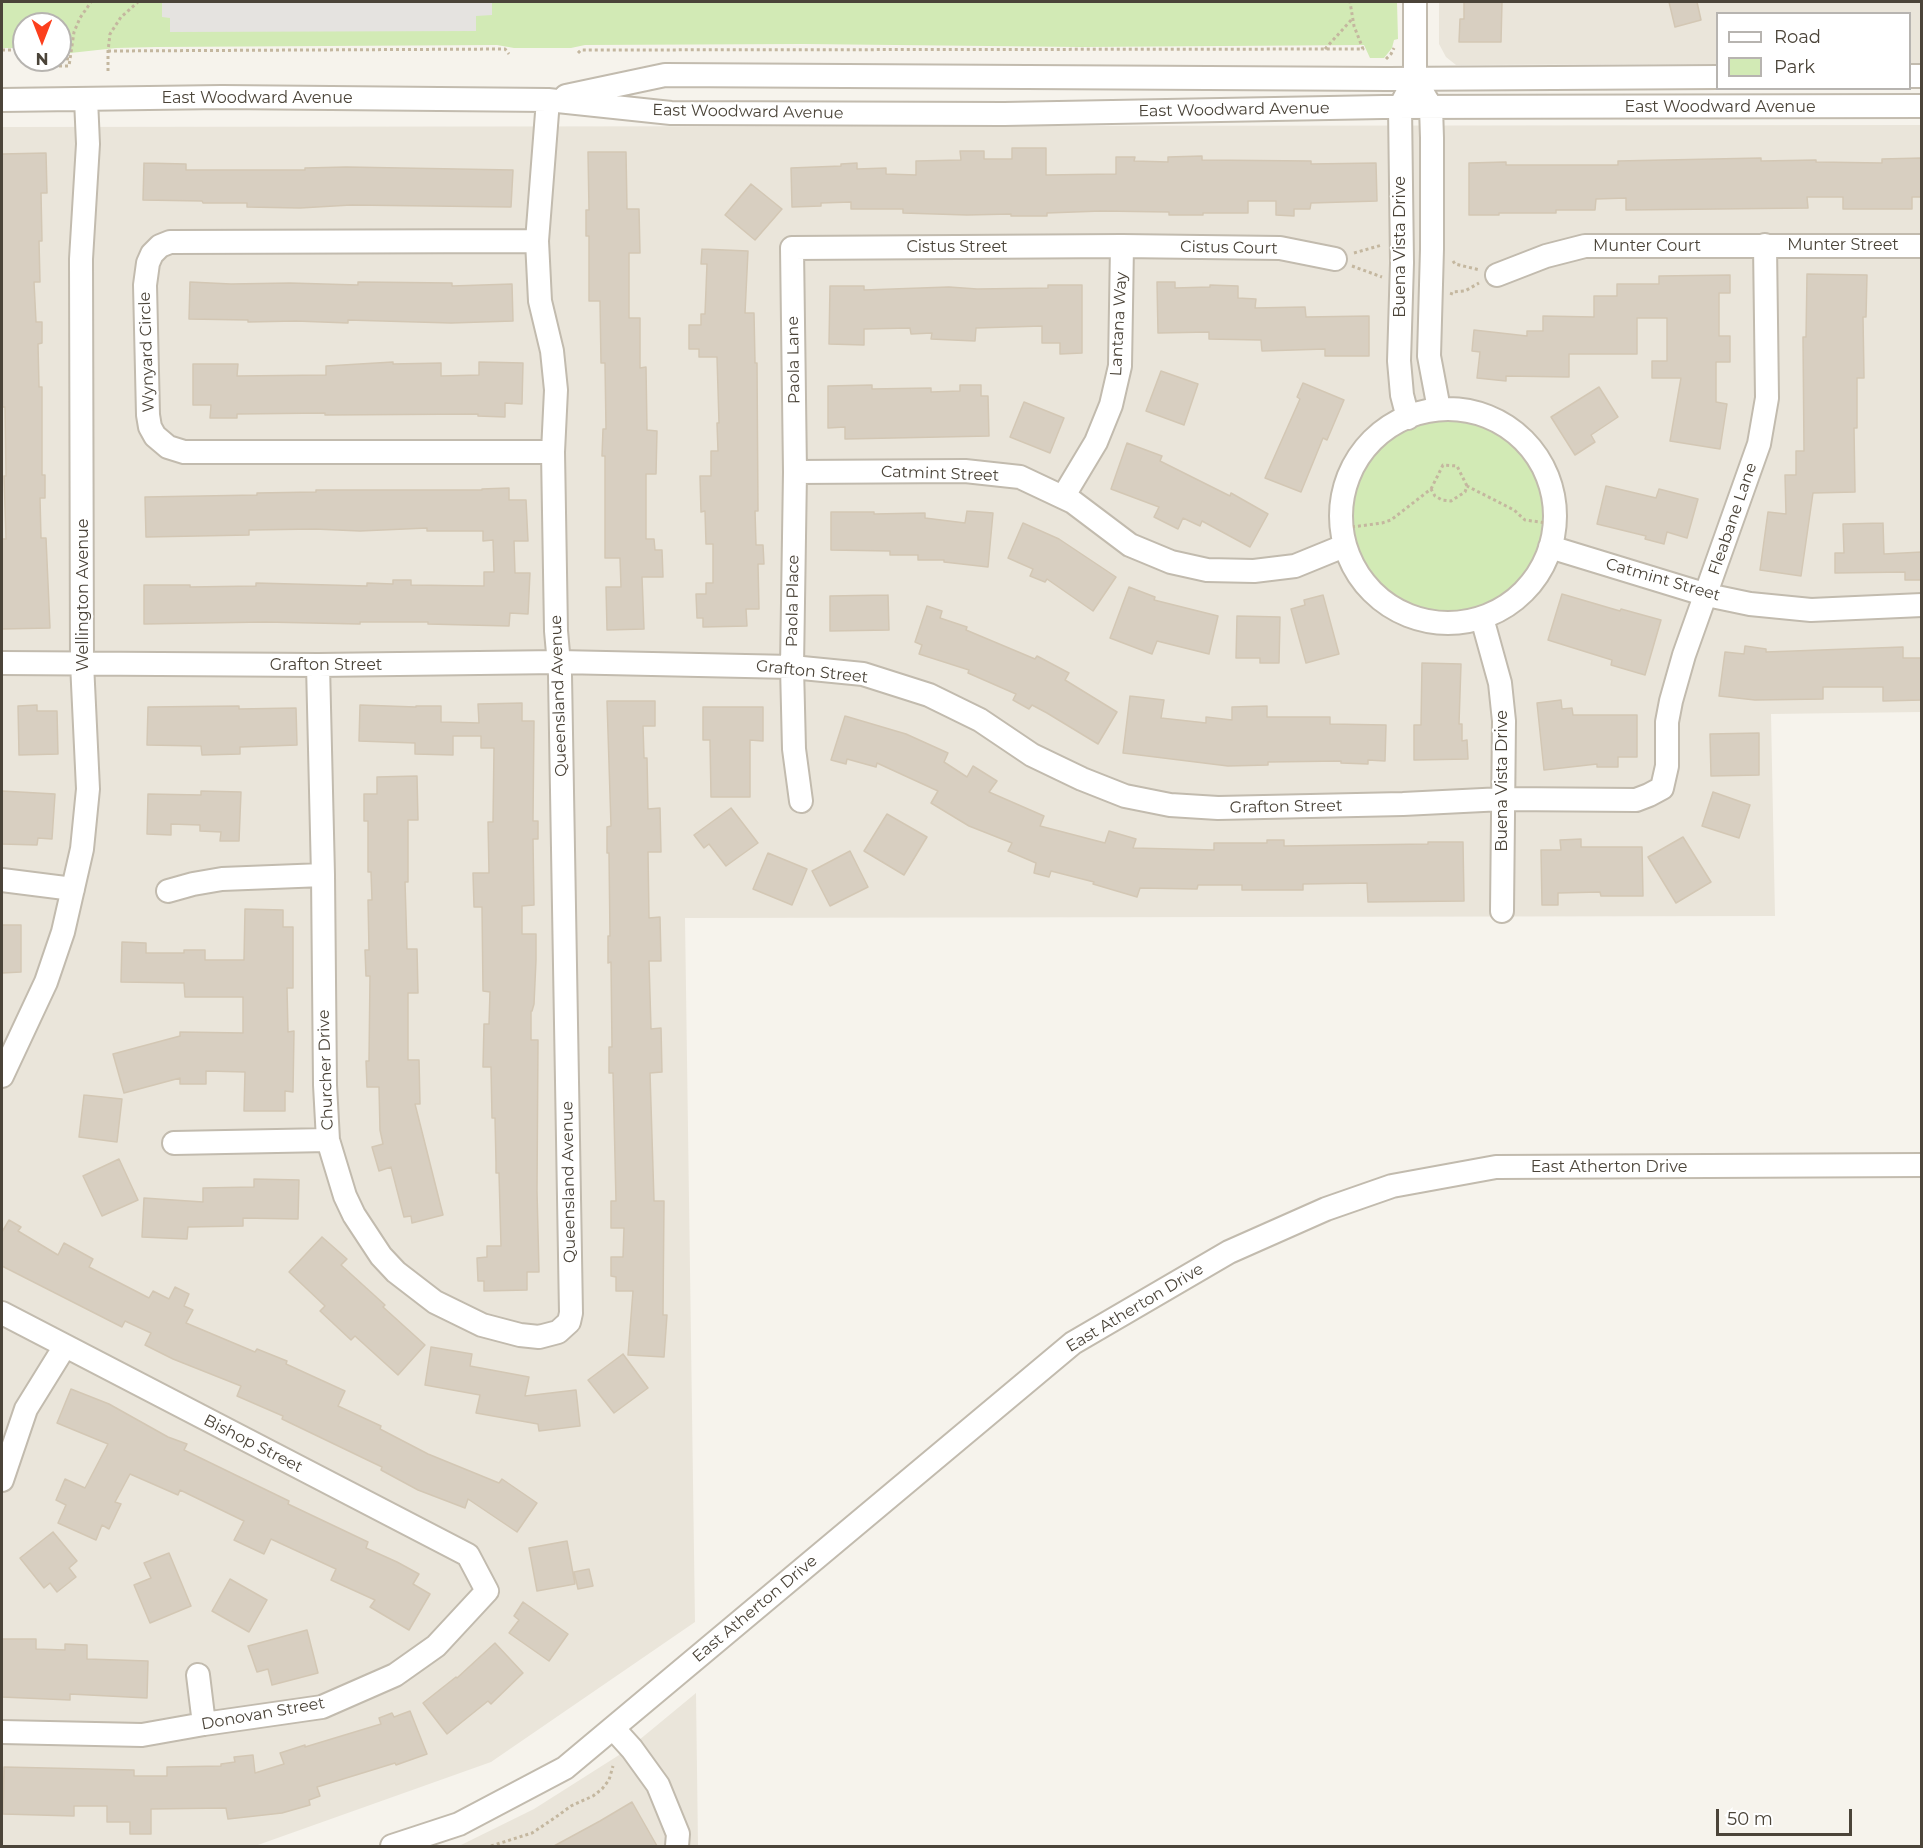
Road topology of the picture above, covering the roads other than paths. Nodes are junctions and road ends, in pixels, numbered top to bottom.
1 (1415, 2) edge
2 (1716, 76) edge
3 (1415, 78) junction
4 (86, 99) junction
5 (2, 100) edge
6 (548, 100) junction
7 (1922, 106) edge
8 (1400, 107) junction
9 (1431, 107) junction
10 (537, 241) junction
11 (1765, 245) junction
12 (1122, 246) junction
13 (1922, 246) edge
14 (792, 248) joint
15 (1335, 259) road end
16 (1497, 275) road end
17 (1439, 409) junction
18 (1408, 418) junction
19 (553, 452) junction
20 (795, 472) junction
21 (1062, 497) junction
22 (1343, 537) junction
23 (1550, 547) junction
24 (1707, 595) junction
25 (1922, 605) edge
26 (1482, 618) junction
27 (559, 662) junction
28 (2, 663) edge
29 (82, 663) junction
30 (318, 665) junction
31 (792, 666) junction
32 (1662, 788) joint
33 (1503, 798) junction
34 (801, 801) dead end
35 (323, 875) junction
36 (2, 880) edge
37 (73, 889) junction
38 (168, 891) dead end
39 (1502, 911) dead end
40 (2, 1076) edge
41 (328, 1140) junction
42 (174, 1143) dead end
43 (1922, 1165) edge
44 (571, 1295) joint
45 (2, 1313) edge
46 (65, 1346) junction
47 (2, 1480) edge
48 (487, 1591) joint
49 (198, 1675) dead end
50 (204, 1724) junction
51 (613, 1728) junction
52 (2, 1732) edge
53 (392, 1846) edge
54 (677, 1846) edge

1 - 3 street, Buena Vista Drive
2 - 3 street, East Woodward Avenue
3 - 6 street, East Woodward Avenue
3 - 8 street, Buena Vista Drive
3 - 9 street, Buena Vista Drive
4 - 5 street, East Woodward Avenue
4 - 6 street, East Woodward Avenue
4 - 29 street, Wellington Avenue
6 - 8 street, East Woodward Avenue
6 - 10 street, Queensland Avenue
7 - 9 street, East Woodward Avenue
8 - 9 street, East Woodward Avenue
8 - 18 street, Buena Vista Drive
9 - 17 street, Buena Vista Drive
10 - 19 street, Queensland Avenue
10 - 19 street, Wynyard Circle
11 - 13 street, Munter Street
11 - 16 street, Munter Court
11 - 24 street, Fleabane Lane
12 - 14 street, Cistus Street
12 - 15 street, Cistus Court
12 - 21 street, Lantana Way
14 - 20 street, Paola Lane
17 - 18 street
17 - 23 street
18 - 22 street
19 - 27 street, Queensland Avenue
20 - 21 street, Catmint Street
20 - 31 street, Paola Place
21 - 22 street, Catmint Street
22 - 26 street
23 - 24 street, Catmint Street
23 - 26 street
24 - 25 street, Catmint Street
24 - 32 street, Fleabane Lane
26 - 33 street, Buena Vista Drive
27 - 30 street, Grafton Street
27 - 31 street, Grafton Street
27 - 44 street, Queensland Avenue
28 - 29 street, Grafton Street
29 - 30 street, Grafton Street
29 - 37 street, Wellington Avenue
30 - 35 street, Churcher Drive
31 - 33 street, Grafton Street
31 - 34 street, Paola Place
32 - 33 street, Grafton Street
33 - 39 street, Buena Vista Drive
35 - 38 street
35 - 41 street, Churcher Drive
36 - 37 street
37 - 40 street, Wellington Avenue
41 - 42 street
41 - 44 street, Churcher Drive
43 - 51 street, East Atherton Drive
45 - 46 street, Bishop Street
46 - 47 street
46 - 48 street, Bishop Street
48 - 50 street, Donovan Street
49 - 50 street
50 - 52 street, Donovan Street
51 - 53 street, East Atherton Drive
51 - 54 street

